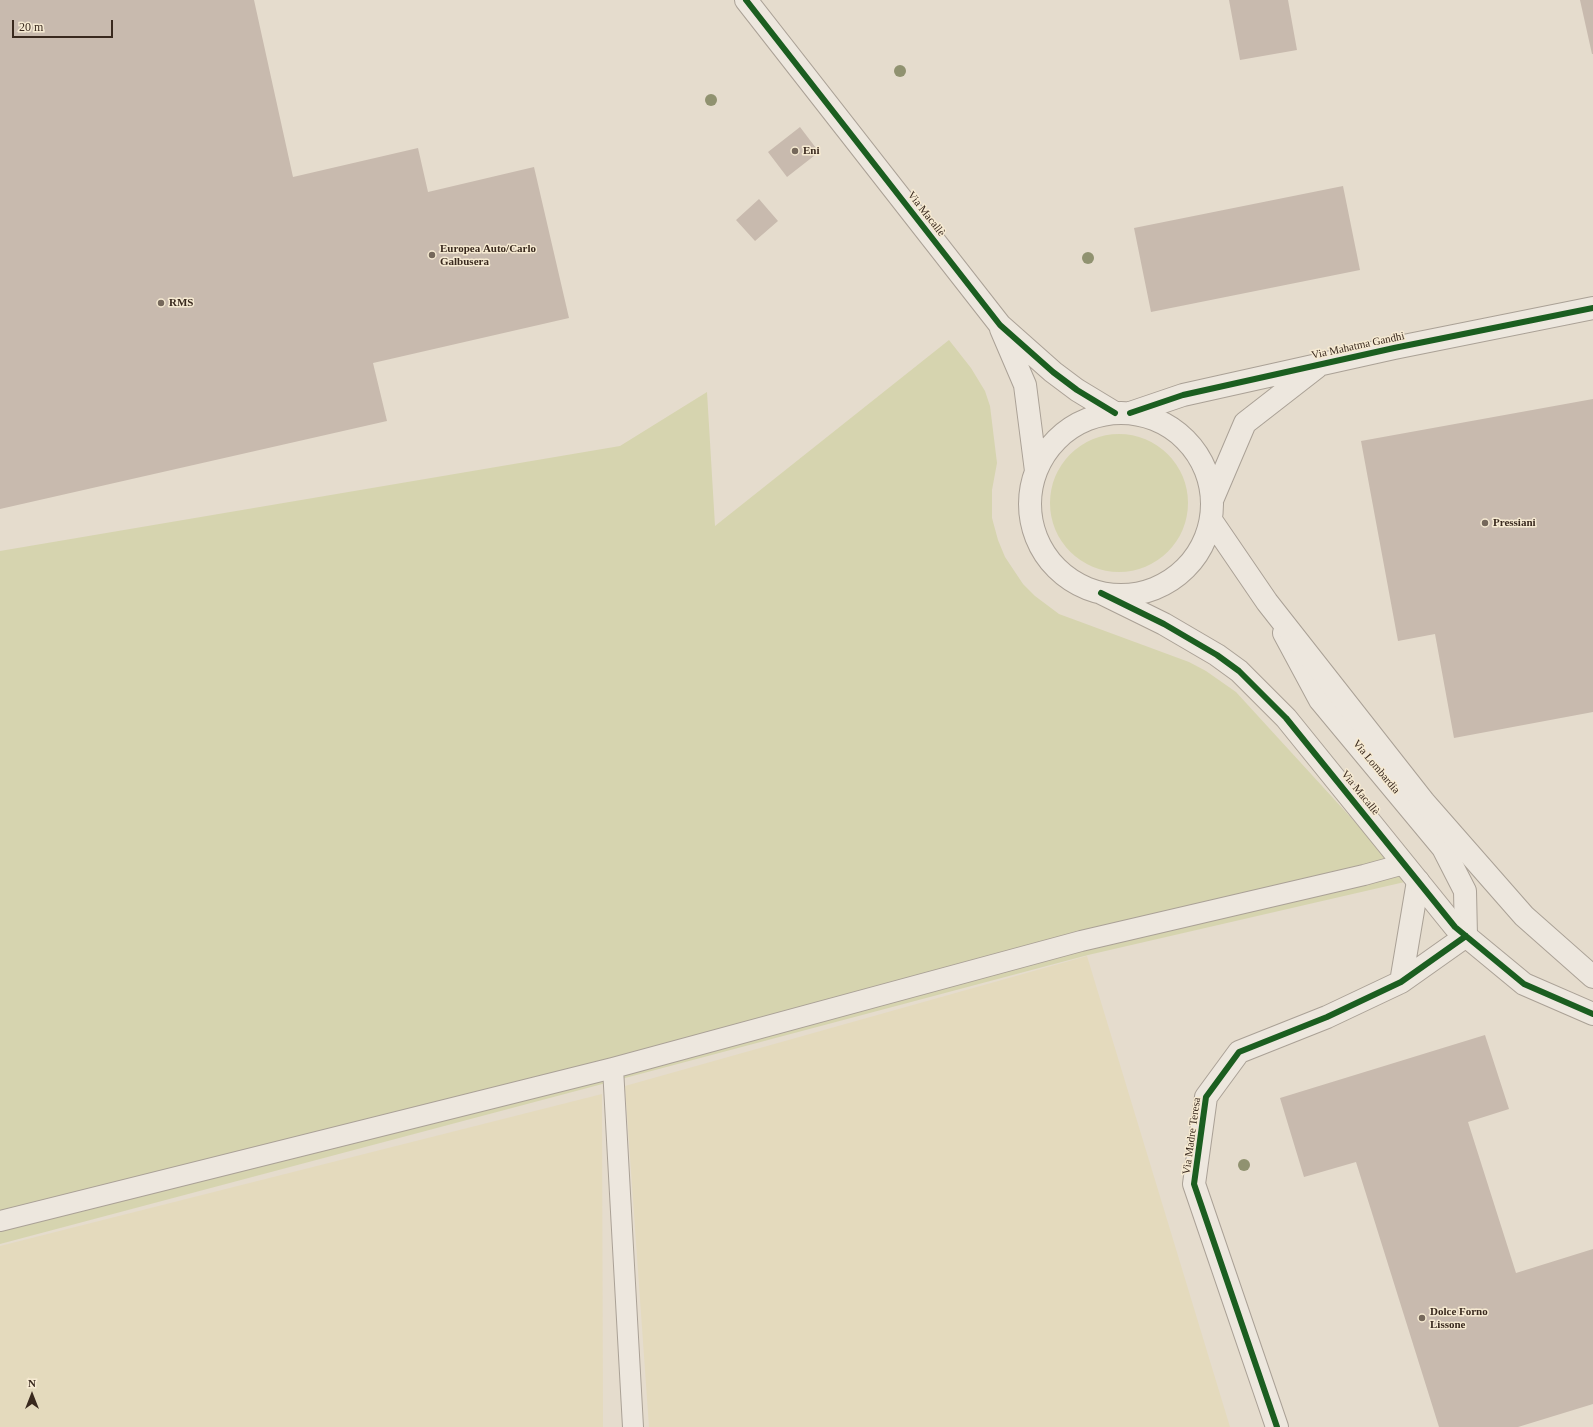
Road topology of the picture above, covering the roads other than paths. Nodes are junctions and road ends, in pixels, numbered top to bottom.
1 (746, 0) edge
2 (1593, 308) edge
3 (1000, 325) junction
4 (1321, 364) junction
5 (1123, 413) junction
6 (1036, 471) junction
7 (1213, 498) junction
8 (1211, 520) junction
9 (1102, 592) junction
10 (1267, 602) junction
11 (1404, 864) junction
12 (1418, 881) junction
13 (1466, 936) junction
14 (1593, 977) edge
15 (1401, 982) junction
16 (1593, 1014) edge
17 (613, 1068) junction
18 (0, 1221) edge
19 (633, 1427) edge
20 (1277, 1427) edge

1 - 3 street, Via Macallè
2 - 4 street, Via Mahatma Gandhi
3 - 5 street, Via Macallè
3 - 6 street, Via Macallè
4 - 5 street, Via Mahatma Gandhi
4 - 7 street, Via Mahatma Gandhi
5 - 6 street, Via Mahatma Gandhi
5 - 7 street
6 - 9 street
7 - 8 street
8 - 9 street
8 - 10 street
9 - 11 street, Via Macallè
10 - 13 street, Via Lombardia
10 - 14 street
11 - 12 street, Via Macallè
11 - 17 lane
12 - 13 street, Via Macallè
12 - 15 street
13 - 15 street, Via Madre Teresa
13 - 16 street, Via Macallè
15 - 20 street, Via Madre Teresa
17 - 18 lane
17 - 19 lane

